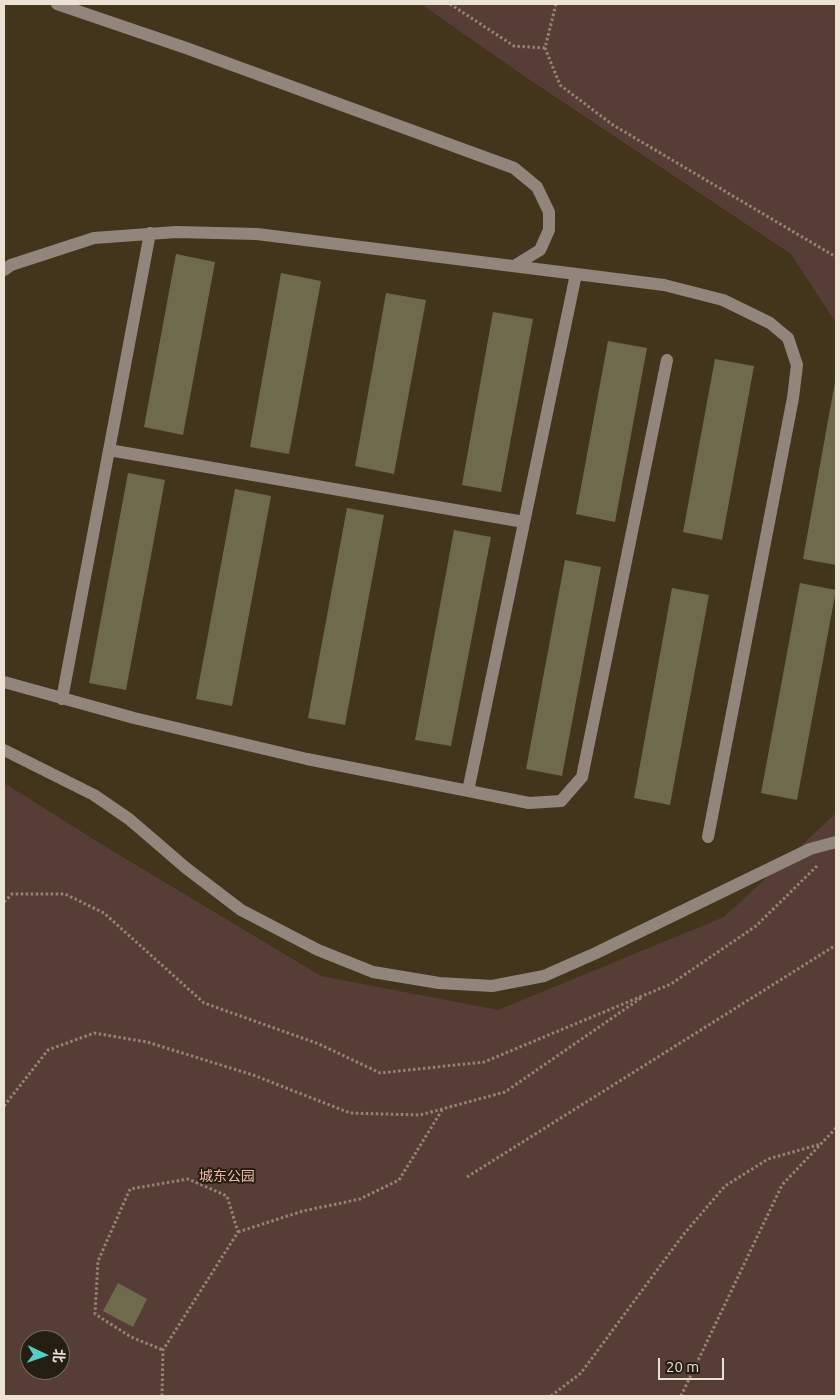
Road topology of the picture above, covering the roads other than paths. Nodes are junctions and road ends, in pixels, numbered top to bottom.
1 (57, 4) edge
2 (150, 234) junction
3 (514, 266) junction
4 (4, 270) edge
5 (576, 274) junction
6 (667, 360) dead end
7 (109, 450) junction
8 (524, 522) junction
9 (4, 682) edge
10 (62, 698) junction
11 (4, 750) edge
12 (468, 791) junction
13 (708, 837) dead end
14 (836, 842) edge

1 - 3 lane
2 - 3 lane
2 - 4 lane
2 - 7 lane
3 - 5 lane
5 - 8 lane
5 - 13 lane
6 - 12 lane
7 - 8 lane
7 - 10 lane
8 - 12 lane
9 - 10 lane
10 - 12 lane
11 - 14 lane

